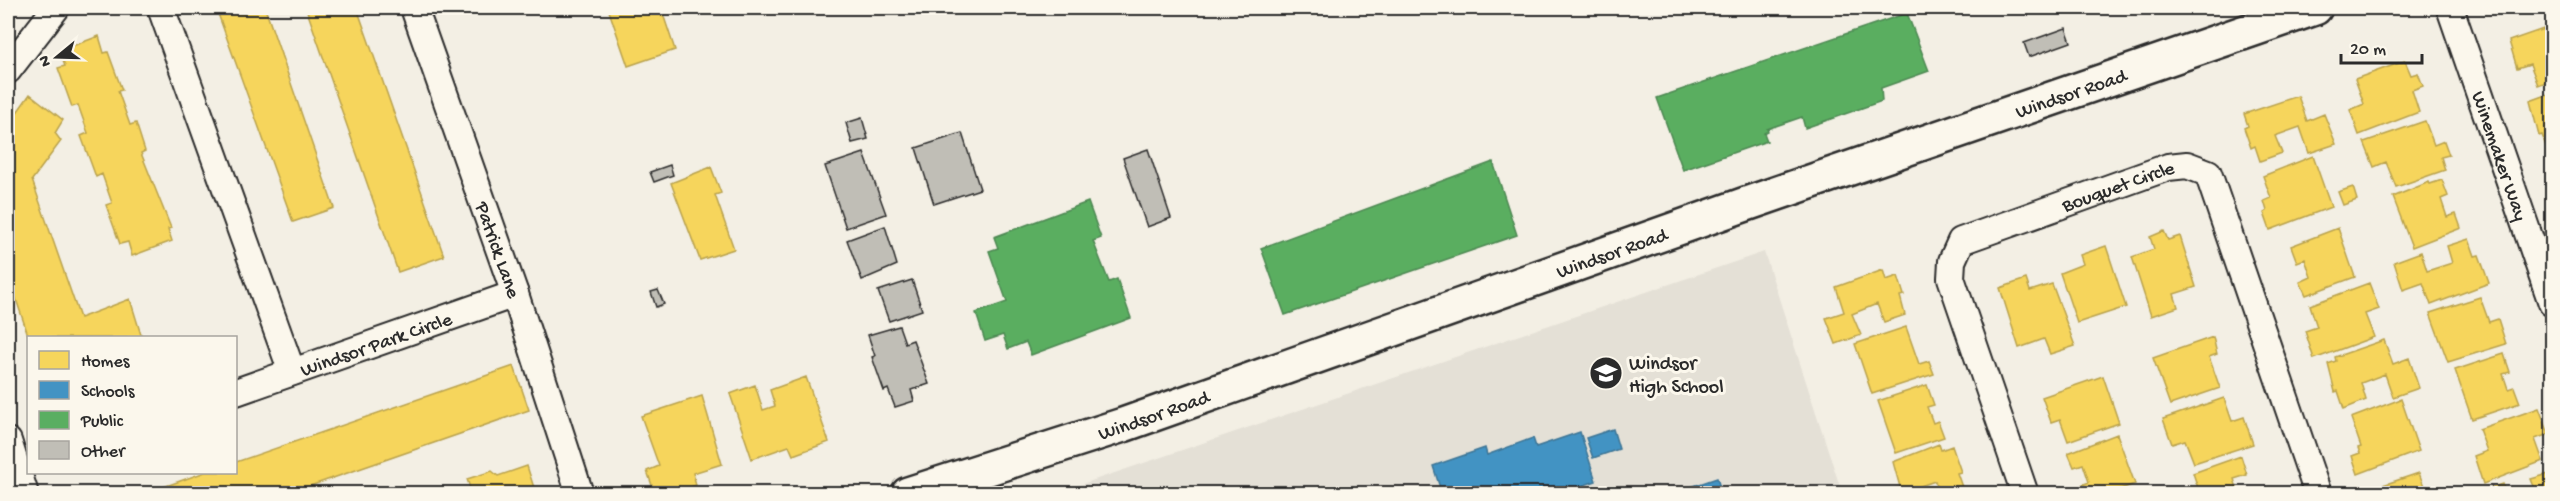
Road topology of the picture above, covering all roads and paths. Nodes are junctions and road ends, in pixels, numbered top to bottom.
1 (56, 8) edge
2 (161, 8) edge
3 (414, 8) edge
4 (2315, 8) edge
5 (2450, 8) edge
6 (8, 70) edge
7 (515, 294) junction
8 (2553, 303) edge
9 (292, 372) junction
10 (237, 392) edge
11 (8, 441) edge
12 (17, 467) edge
13 (25, 494) edge
14 (580, 494) edge
15 (908, 494) edge
16 (2025, 494) edge
17 (2318, 494) edge

1 - 6 street
2 - 9 street
3 - 7 street, Patrick Lane
4 - 15 main road, Windsor Road
5 - 8 street, Winemaker Way
7 - 9 street, Windsor Park Circle
7 - 14 street, Patrick Lane
9 - 10 street, Windsor Park Circle
11 - 12 street
12 - 13 street
16 - 17 street, Bouquet Circle

